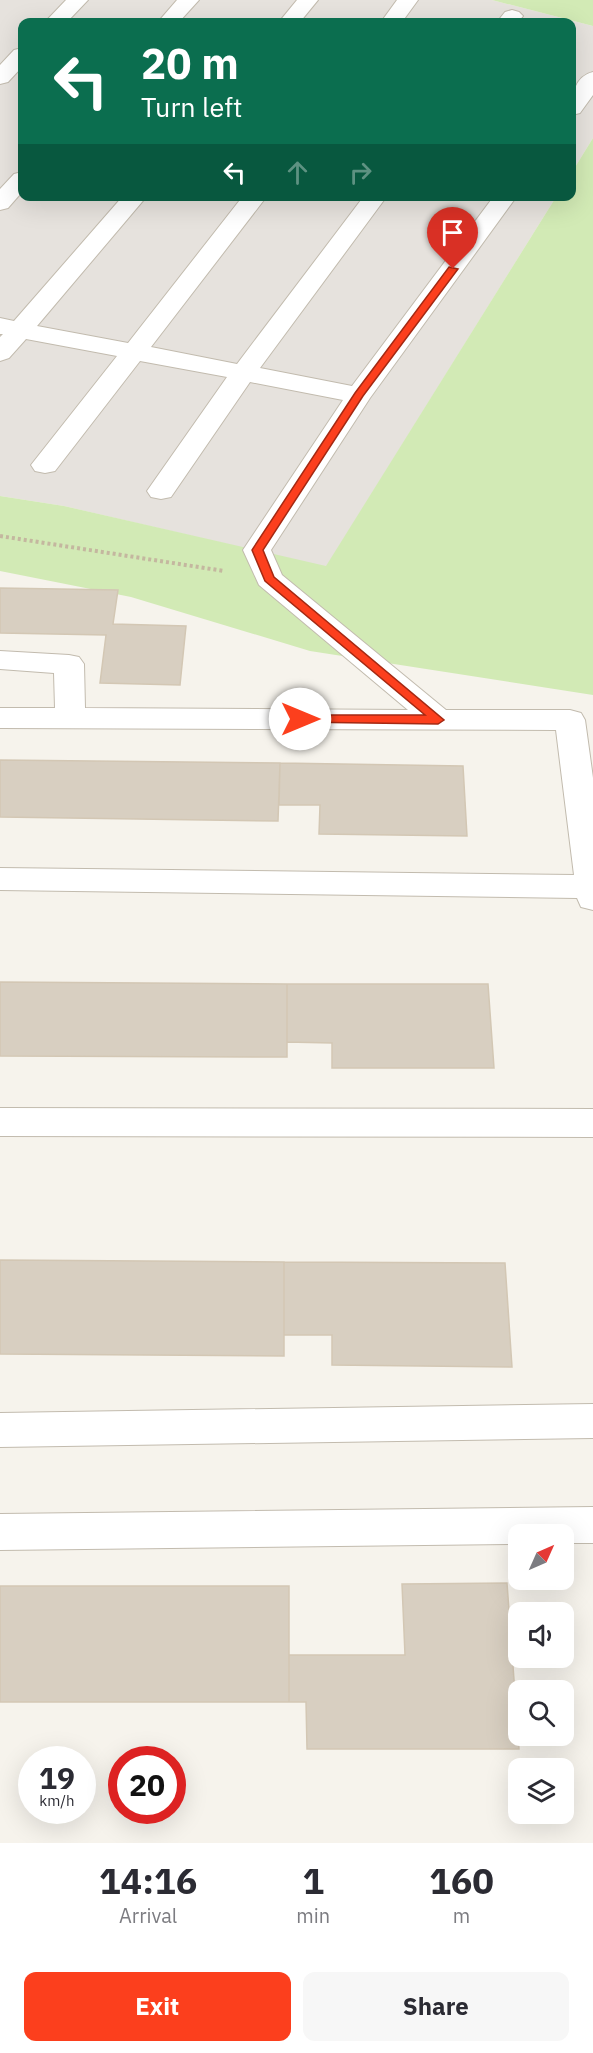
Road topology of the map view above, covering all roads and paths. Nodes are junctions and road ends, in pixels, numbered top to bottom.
1 (78, 0) edge
2 (189, 0) edge
3 (308, 0) edge
4 (408, 0) edge
5 (59, 18) edge
6 (172, 18) edge
7 (292, 18) edge
8 (394, 18) edge
9 (18, 59) edge
10 (0, 77) edge
11 (593, 79) edge
12 (576, 102) edge
13 (18, 183) edge
14 (131, 201) edge
15 (251, 201) edge
16 (372, 201) edge
17 (502, 201) edge
18 (0, 203) edge
19 (10, 328) edge
20 (135, 352) junction
21 (0, 353) edge
22 (243, 373) junction
23 (359, 395) junction
24 (45, 465) dead end
25 (161, 491) dead end
26 (0, 536) edge
27 (269, 579) junction
28 (0, 660) edge
29 (0, 718) edge
30 (70, 719) junction
31 (438, 720) junction
32 (0, 879) edge
33 (592, 893) edge
34 (0, 1122) edge
35 (593, 1123) edge
36 (593, 1421) edge
37 (0, 1430) edge
38 (593, 1525) edge
39 (0, 1532) edge

1 - 5 lane
2 - 6 lane
3 - 7 lane
4 - 8 lane
9 - 10 lane
11 - 12 lane
13 - 18 lane
14 - 19 lane
15 - 20 lane
16 - 22 lane
17 - 23 lane
19 - 20 lane
19 - 21 lane
20 - 22 lane
20 - 24 lane
22 - 23 lane
22 - 25 lane
23 - 27 lane
26 - 27 path
27 - 31 lane
28 - 30 lane
29 - 30 lane
30 - 31 lane
31 - 33 lane
32 - 33 lane
34 - 35 lane
36 - 37 lane
38 - 39 lane

